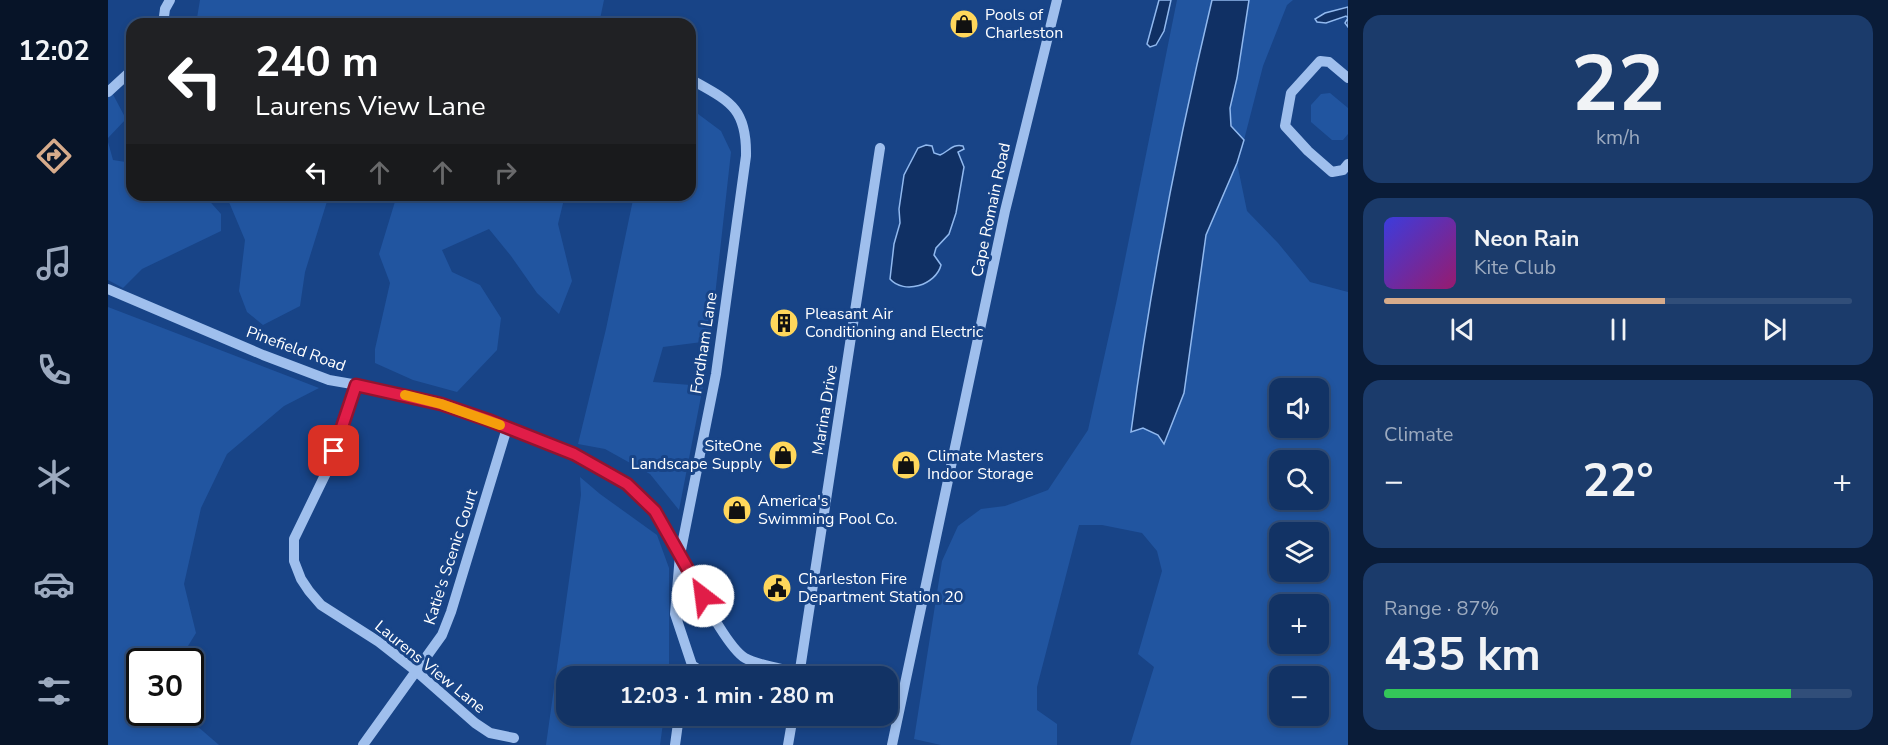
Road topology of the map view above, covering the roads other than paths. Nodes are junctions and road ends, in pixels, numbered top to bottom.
1 (170, 0) edge
2 (1057, 0) edge
3 (164, 18) edge
4 (126, 76) edge
5 (1348, 78) edge
6 (696, 82) edge
7 (108, 92) edge
8 (880, 148) dead end
9 (1348, 164) edge
10 (108, 289) edge
11 (356, 385) junction
12 (507, 428) junction
13 (680, 555) junction
14 (692, 665) edge
15 (769, 666) edge
16 (800, 666) edge
17 (416, 671) junction
18 (678, 726) edge
19 (791, 726) edge
20 (514, 738) dead end
21 (363, 745) edge
22 (675, 745) edge
23 (788, 745) edge
24 (892, 745) edge

1 - 3 street
2 - 24 street, Cape Romain Road
4 - 7 street
5 - 9 street
6 - 13 street, Fordham Lane
8 - 16 street, Marina Drive
10 - 11 street, Pinefield Road
11 - 12 street, Pinefield Road
11 - 17 street, Laurens View Lane
12 - 13 street, Pinefield Road
12 - 17 street, Katie's Scenic Court
13 - 14 street
13 - 15 street, Pinefield Road
17 - 20 street, Laurens View Lane
17 - 21 street, Katie's Scenic Court
18 - 22 street
19 - 23 street

